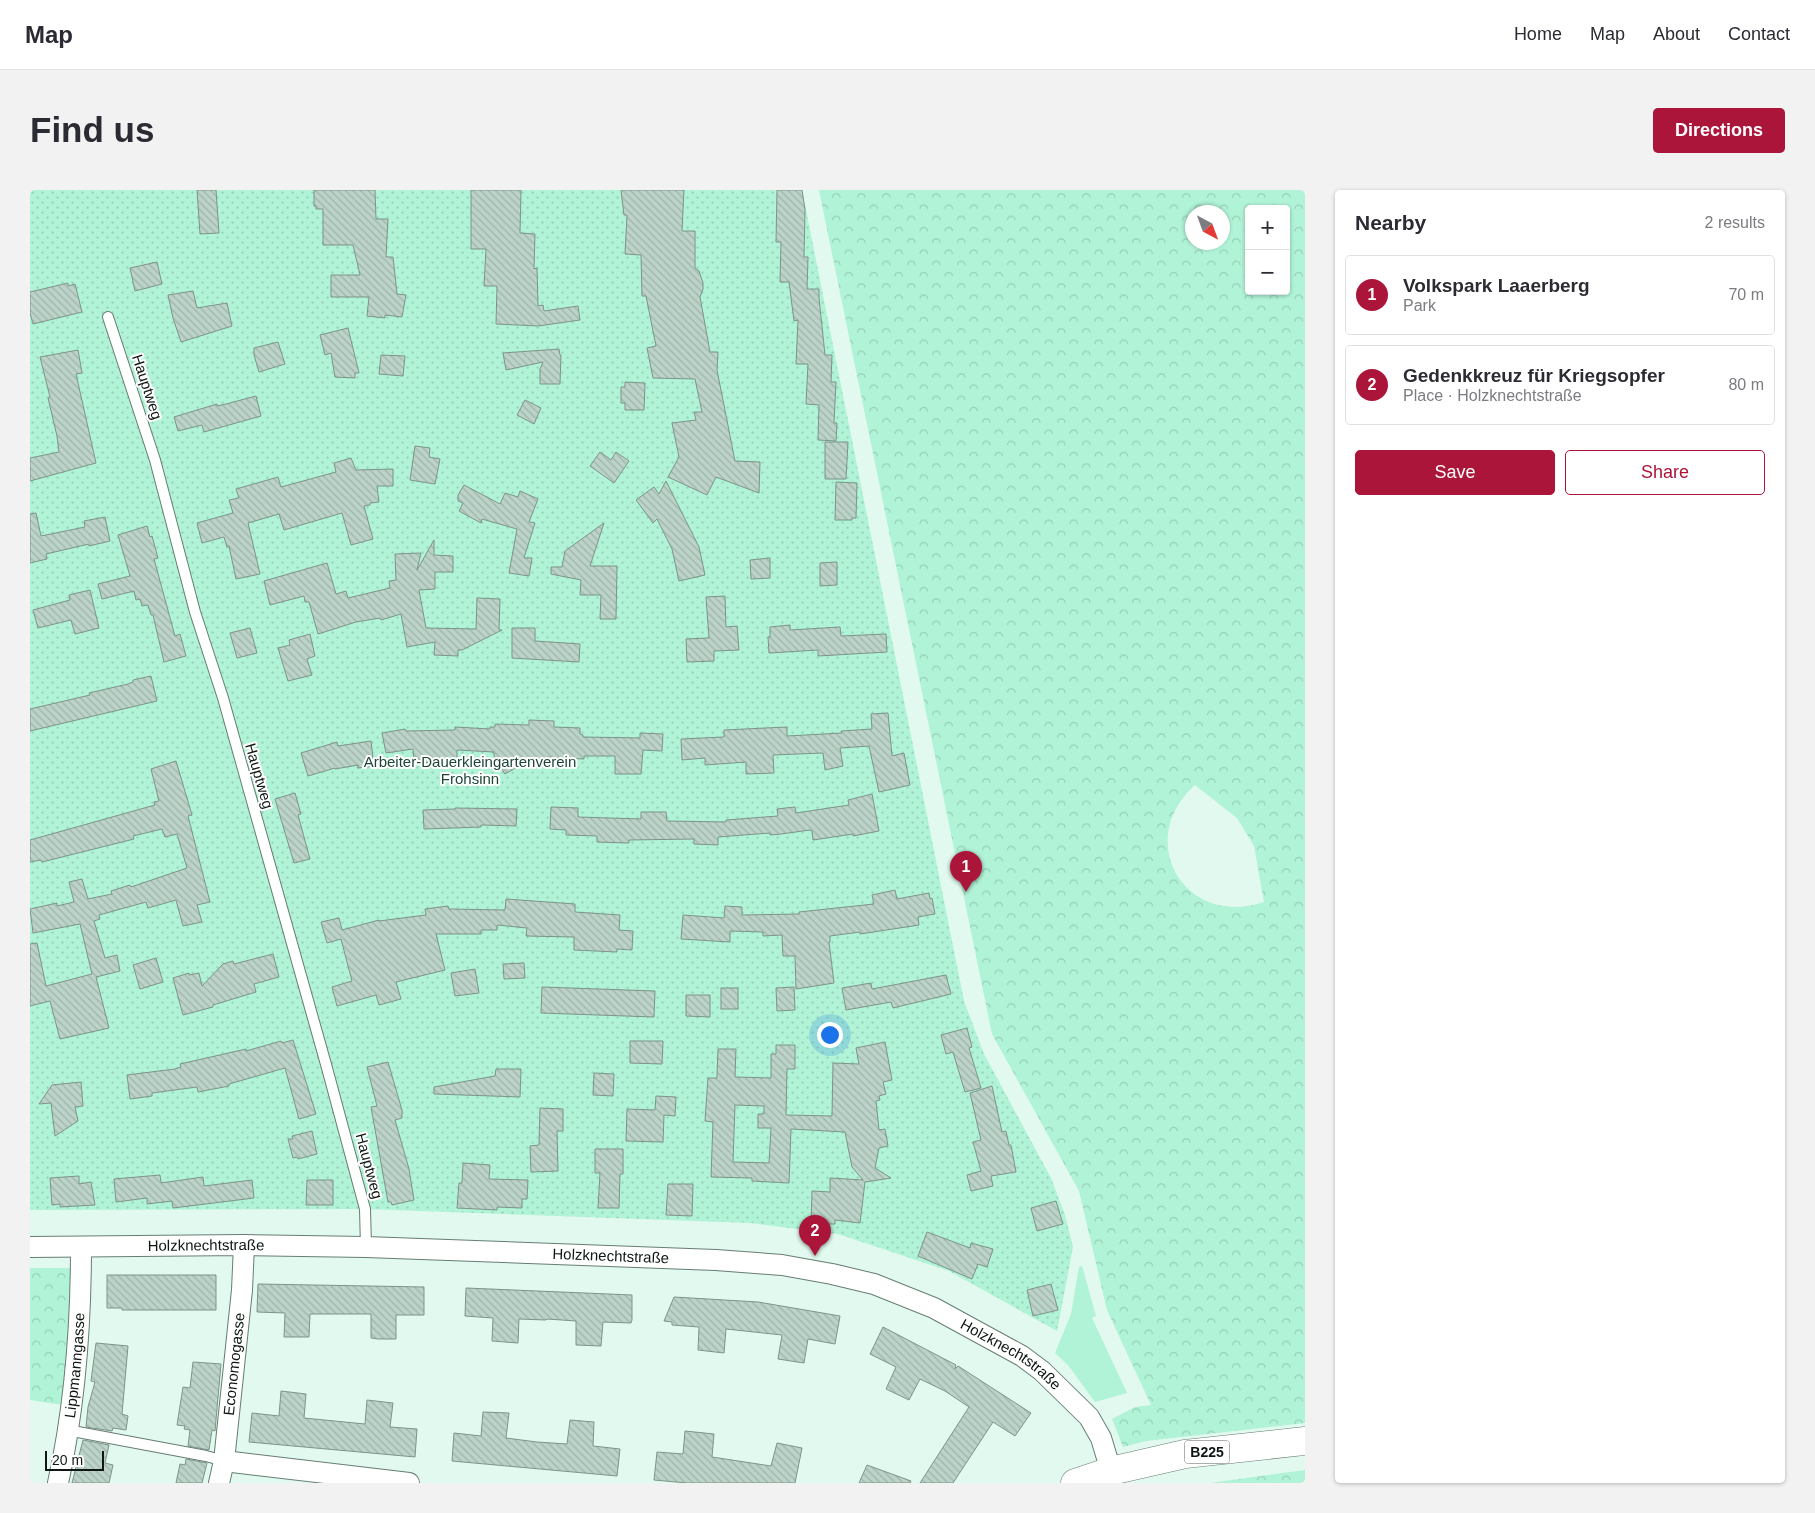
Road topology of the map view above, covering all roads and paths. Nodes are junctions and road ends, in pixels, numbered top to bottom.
1 (108, 317) dead end
2 (244, 1245) junction
3 (30, 1247) edge
4 (81, 1247) junction
5 (366, 1247) junction
6 (67, 1430) junction
7 (1305, 1441) edge
8 (224, 1461) junction
9 (1112, 1471) junction
10 (58, 1483) edge
11 (219, 1483) edge
12 (409, 1483) edge
13 (1075, 1483) edge

1 - 5 lane, Hauptweg
2 - 4 street, Holzknechtstraße
2 - 5 street, Holzknechtstraße
2 - 8 street, Economogasse
3 - 4 street, Holzknechtstraße
4 - 6 street, Lippmanngasse
5 - 9 street, Holzknechtstraße
6 - 8 lane
6 - 10 street, Lippmanngasse
7 - 9 main road, B225
8 - 11 street, Economogasse
8 - 12 street
9 - 13 main road, B225

